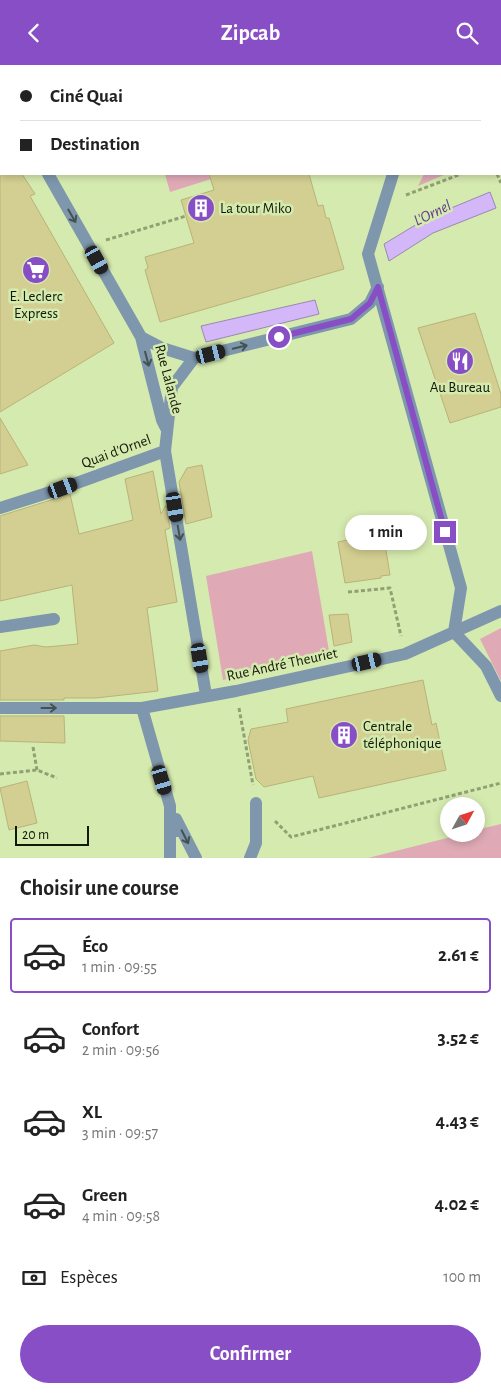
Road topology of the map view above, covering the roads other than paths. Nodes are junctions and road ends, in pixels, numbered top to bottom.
1 (49, 175) edge
2 (394, 175) edge
3 (378, 287) junction
4 (141, 337) junction
5 (194, 359) junction
6 (167, 429) junction
7 (165, 451) junction
8 (0, 507) edge
9 (501, 611) edge
10 (54, 619) dead end
11 (0, 627) edge
12 (454, 632) junction
13 (206, 695) junction
14 (501, 696) edge
15 (0, 708) edge
16 (142, 708) junction
17 (256, 803) road end
18 (170, 858) edge
19 (176, 858) edge
20 (196, 858) edge
21 (250, 858) edge

1 -> 4 street, Rue Lalande
2 - 3 street
5 -> 3 street
3 - 12 street
4 - 5 street, Rue Lalande
4 -> 6 street, Rue Lalande
5 - 6 street, Quai d'Ornel
6 - 7 street, Quai d'Ornel
7 - 8 street, Quai d'Ornel
7 -> 13 street
9 - 12 street, Rue André Theuriet
10 - 11 street
12 - 13 street, Rue André Theuriet
12 - 14 street
13 - 16 street, Rue André Theuriet
15 -> 16 street, Rue André Theuriet
16 - 18 street
17 - 21 street
19 -> 20 street

